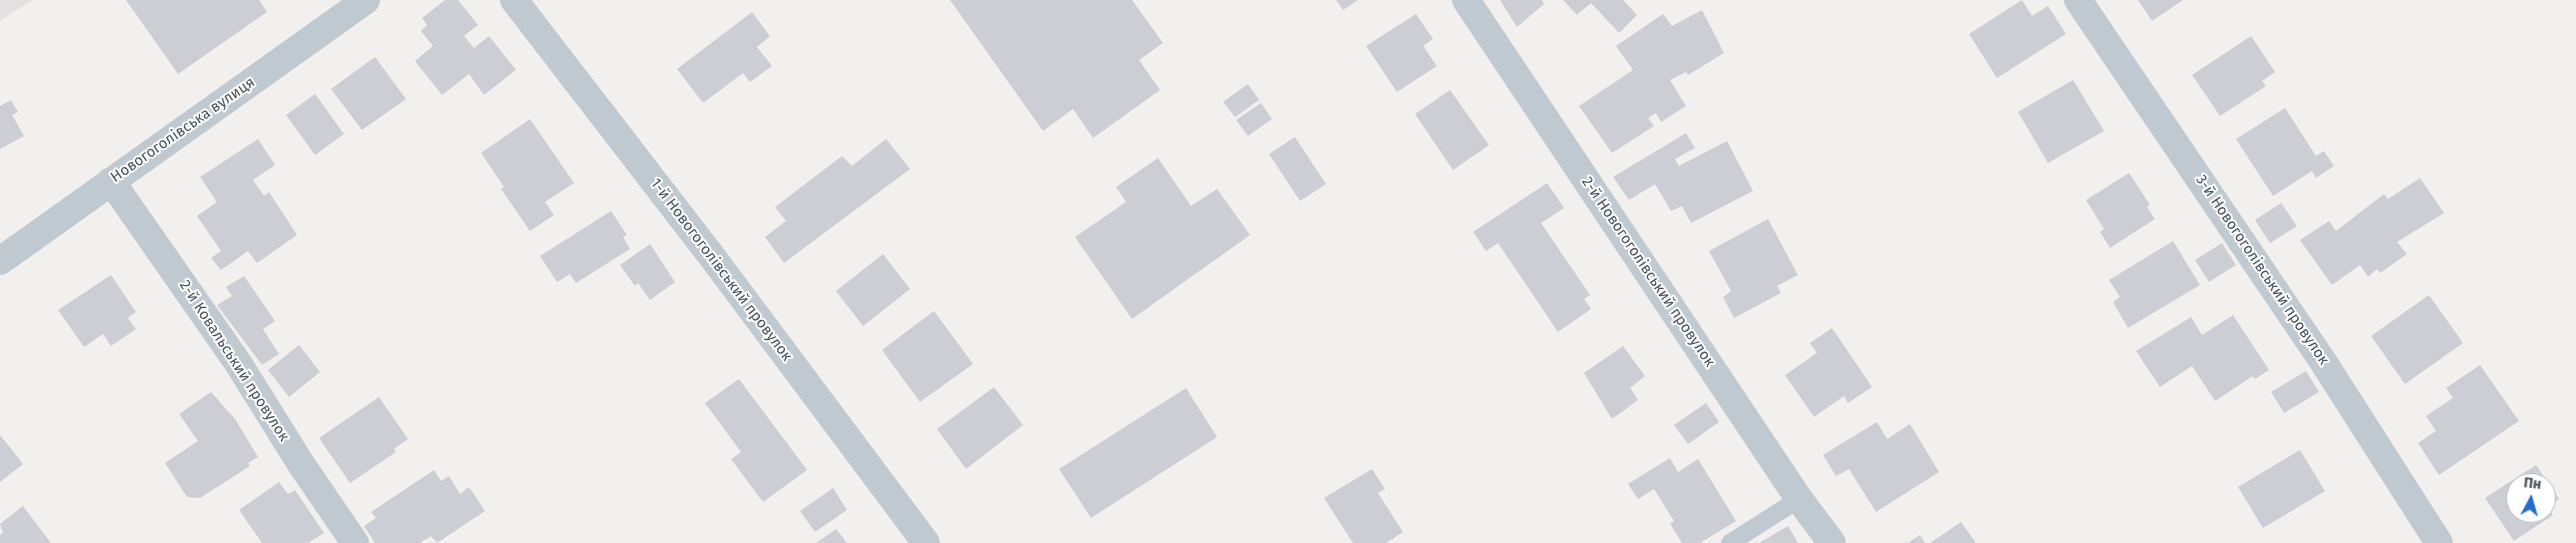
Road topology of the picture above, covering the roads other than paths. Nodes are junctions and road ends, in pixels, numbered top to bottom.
1 (366, 0) edge
2 (514, 0) edge
3 (1466, 0) edge
4 (2078, 0) edge
5 (111, 181) junction
6 (0, 261) edge
7 (1799, 498) junction
8 (355, 543) edge
9 (926, 543) edge
10 (1730, 543) edge
11 (1832, 543) edge
12 (2439, 543) edge

1 - 5 street, Новогоголівська вулиця
2 - 9 street, 1-й Новогоголівський провулок
3 - 7 street, 2-й Новогоголівський провулок
4 - 12 street, 3-й Новогоголівський провулок
5 - 6 street, Новогоголівська вулиця
5 - 8 street, 2-й Ковальський провулок
7 - 10 lane
7 - 11 street, 2-й Новогоголівський провулок

